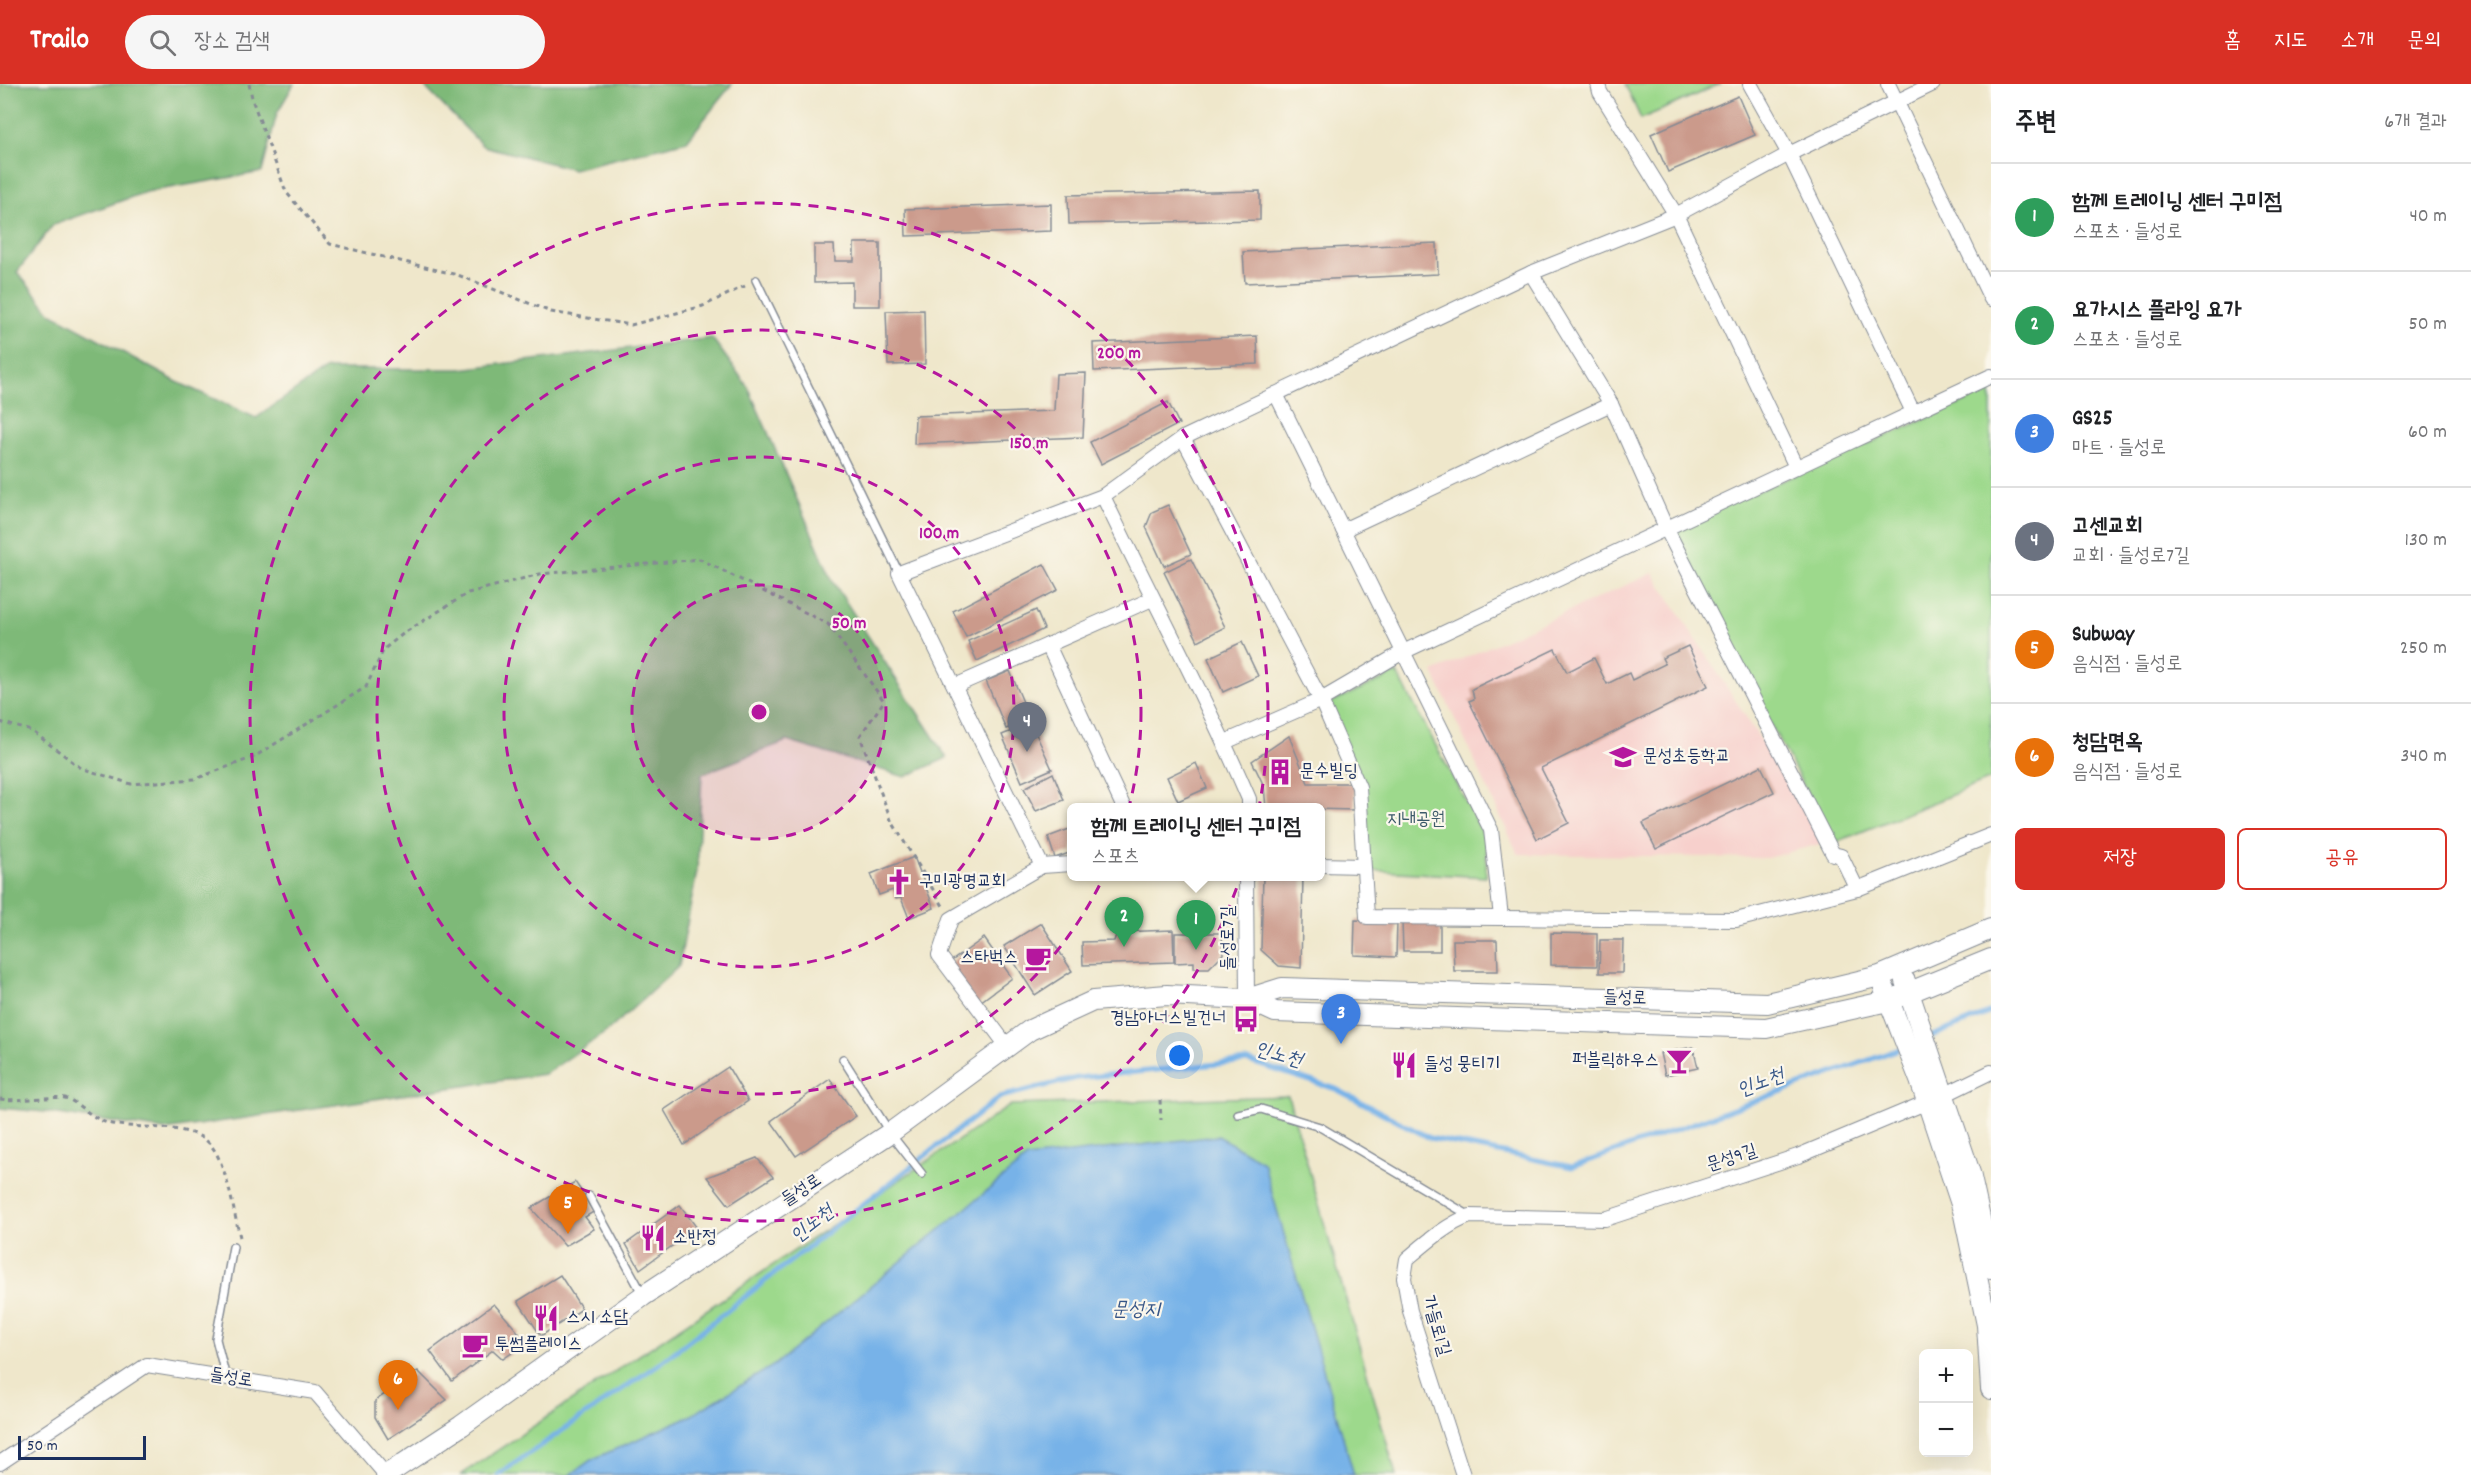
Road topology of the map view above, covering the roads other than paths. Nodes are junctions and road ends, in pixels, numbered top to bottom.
1 (1598, 84) edge
2 (1750, 84) edge
3 (1888, 84) edge
4 (1934, 84) edge
5 (1897, 102) junction
6 (1789, 154) junction
7 (1676, 215) junction
8 (1532, 273) junction
9 (756, 280) road end
10 (1991, 299) edge
11 (1991, 376) edge
12 (1276, 394) junction
13 (1611, 404) junction
14 (1912, 412) junction
15 (1183, 438) junction
16 (1796, 467) junction
17 (1103, 496) junction
18 (1343, 530) junction
19 (1667, 530) junction
20 (899, 573) junction
21 (1152, 599) junction
22 (1048, 645) junction
23 (1403, 652) junction
24 (955, 686) junction
25 (1321, 700) junction
26 (1225, 742) junction
27 (1122, 803) edge
28 (1250, 803) edge
29 (1991, 835) edge
30 (1067, 864) edge
31 (1325, 865) edge
32 (1042, 866) junction
33 (1362, 866) junction
34 (1246, 881) edge
35 (1857, 889) junction
36 (1501, 917) junction
37 (1991, 929) edge
38 (1991, 959) edge
39 (1899, 967) junction
40 (1880, 976) junction
41 (1247, 999) junction
42 (1902, 1005) junction
43 (1007, 1046) junction
44 (843, 1059) dead end
45 (1991, 1072) edge
46 (1936, 1098) junction
47 (1238, 1114) dead end
48 (890, 1132) junction
49 (922, 1174) dead end
50 (589, 1196) dead end
51 (1470, 1216) junction
52 (233, 1247) road end
53 (1991, 1268) edge
54 (643, 1296) junction
55 (1990, 1348) edge
56 (226, 1378) junction
57 (1991, 1389) edge
58 (0, 1463) edge
59 (386, 1475) edge
60 (1463, 1475) edge

1 - 7 street
2 - 6 street
3 - 5 street
4 - 5 street
5 - 6 street
5 - 10 street
6 - 7 street
6 - 14 street
7 - 8 street
7 - 16 street
8 - 12 street
8 - 13 street
9 - 20 lane
11 - 14 street
12 - 15 street
12 - 18 street
13 - 18 street
13 - 19 street
14 - 16 street
15 - 17 street
15 - 25 street
16 - 19 street
17 - 20 street
17 - 21 street
18 - 23 street
19 - 23 street
19 - 35 street
20 - 24 street
21 - 22 street
21 - 26 street
22 - 24 street
22 - 27 street
23 - 25 street
23 - 36 street
24 - 32 street
25 - 26 street
25 - 33 street
26 - 28 street
29 - 35 street
30 - 32 street
31 - 33 street
32 - 43 street
33 - 36 street
34 - 41 street, 들성로7길
35 - 36 street
37 - 39 street, 들성로
38 - 42 street, 들성로
39 - 40 street, 들성로
39 - 42 street
40 - 41 street, 들성로
40 - 42 street
41 - 42 street, 들성로
41 - 43 street, 들성로
42 - 46 street
43 - 48 street, 들성로
44 - 48 lane
45 - 46 street, 문성9길
46 - 51 street, 문성9길
46 - 53 street
46 - 55 street
47 - 51 lane
48 - 49 lane
48 - 54 street, 들성로
50 - 54 lane
51 - 60 street, 가들로1길
52 - 56 lane
54 - 59 street, 들성로
55 - 57 street
56 - 58 street, 들성로
56 - 59 street, 들성로

